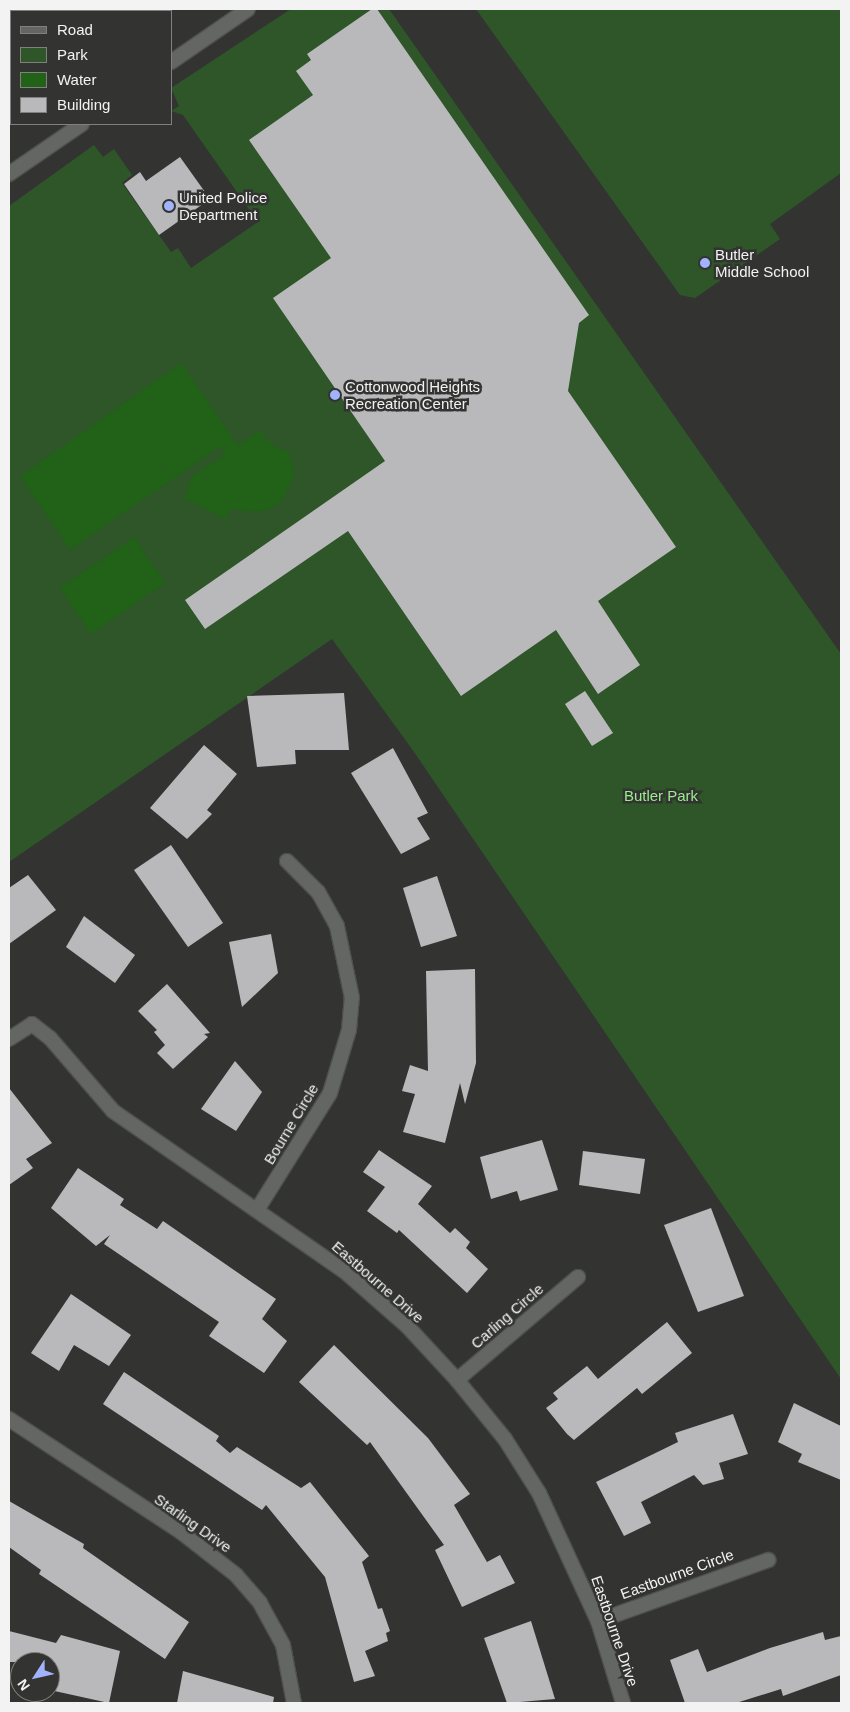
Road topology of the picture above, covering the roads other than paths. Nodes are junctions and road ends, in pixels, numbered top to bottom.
1 (248, 9) edge
2 (172, 61) edge
3 (81, 125) edge
4 (9, 174) edge
5 (287, 861) dead end
6 (9, 1039) edge
7 (257, 1210) junction
8 (578, 1276) dead end
9 (457, 1380) junction
10 (9, 1419) edge
11 (768, 1560) dead end
12 (598, 1621) junction
13 (294, 1703) edge
14 (623, 1703) edge

1 - 2 street
3 - 4 street
5 - 7 street, Bourne Circle
6 - 7 street, Eastbourne Drive
7 - 9 street, Eastbourne Drive
8 - 9 street, Carling Circle
9 - 12 street, Eastbourne Drive
10 - 13 street, Starling Drive
11 - 12 street, Eastbourne Circle
12 - 14 street, Eastbourne Drive

